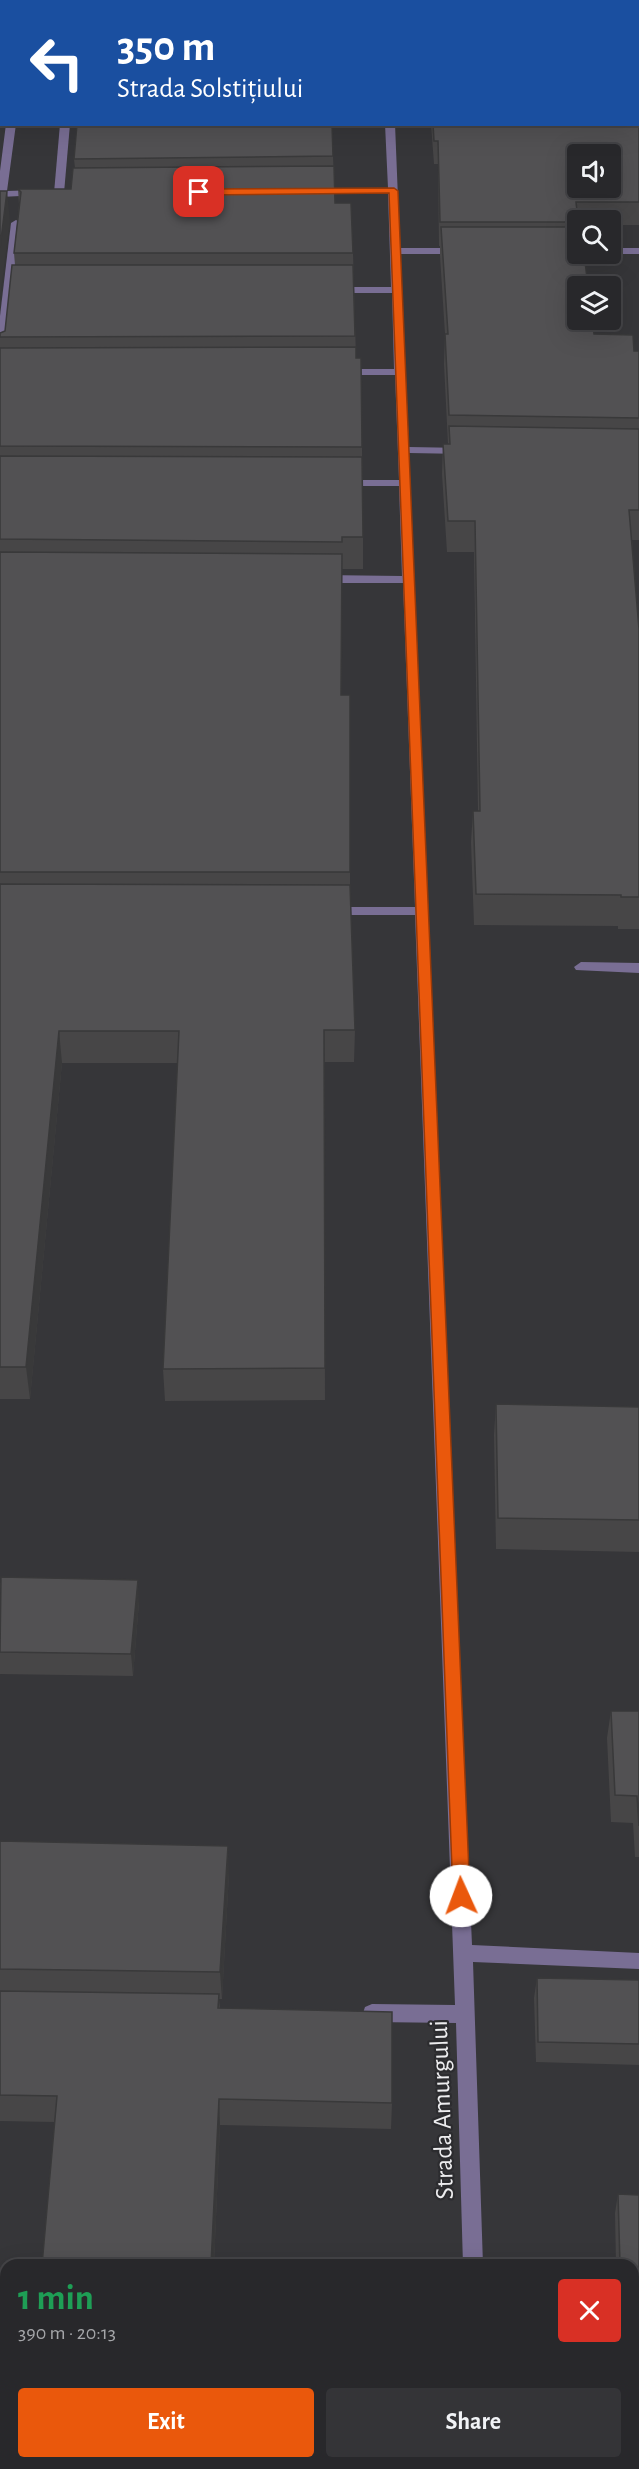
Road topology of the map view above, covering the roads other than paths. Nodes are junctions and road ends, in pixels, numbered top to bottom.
1 (11, 126) edge
2 (64, 126) edge
3 (390, 126) edge
4 (303, 191) edge
5 (394, 191) junction
6 (59, 193) junction
7 (71, 193) edge
8 (1, 194) edge
9 (16, 223) edge
10 (396, 251) junction
11 (476, 251) edge
12 (621, 251) edge
13 (639, 251) edge
14 (9, 290) junction
15 (20, 290) edge
16 (327, 290) edge
17 (398, 290) junction
18 (0, 361) edge
19 (330, 372) edge
20 (401, 372) junction
21 (404, 450) junction
22 (479, 451) edge
23 (329, 483) edge
24 (405, 483) junction
25 (305, 579) edge
26 (409, 580) junction
27 (317, 911) edge
28 (422, 911) junction
29 (581, 967) dead end
30 (639, 968) edge
31 (463, 1953) junction
32 (639, 1961) edge
33 (358, 2013) edge
34 (465, 2014) junction
35 (473, 2259) edge

1 - 8 street
2 - 6 street
3 - 5 street, Strada Amurgului
4 - 5 street
5 - 10 street, Strada Amurgului
6 - 7 street
6 - 8 street
9 - 14 street
10 - 11 street
10 - 17 street, Strada Amurgului
12 - 13 street
14 - 15 street
14 - 18 street
16 - 17 street
17 - 20 street, Strada Amurgului
19 - 20 street
20 - 21 street, Strada Amurgului
21 - 22 street
21 - 24 street, Strada Amurgului
23 - 24 street
24 - 26 street, Strada Amurgului
25 - 26 street
26 - 28 street, Strada Amurgului
27 - 28 street
28 - 31 street, Strada Amurgului
29 - 30 street
31 - 32 street
31 - 34 street, Strada Amurgului
33 - 34 street
34 - 35 street, Strada Amurgului

